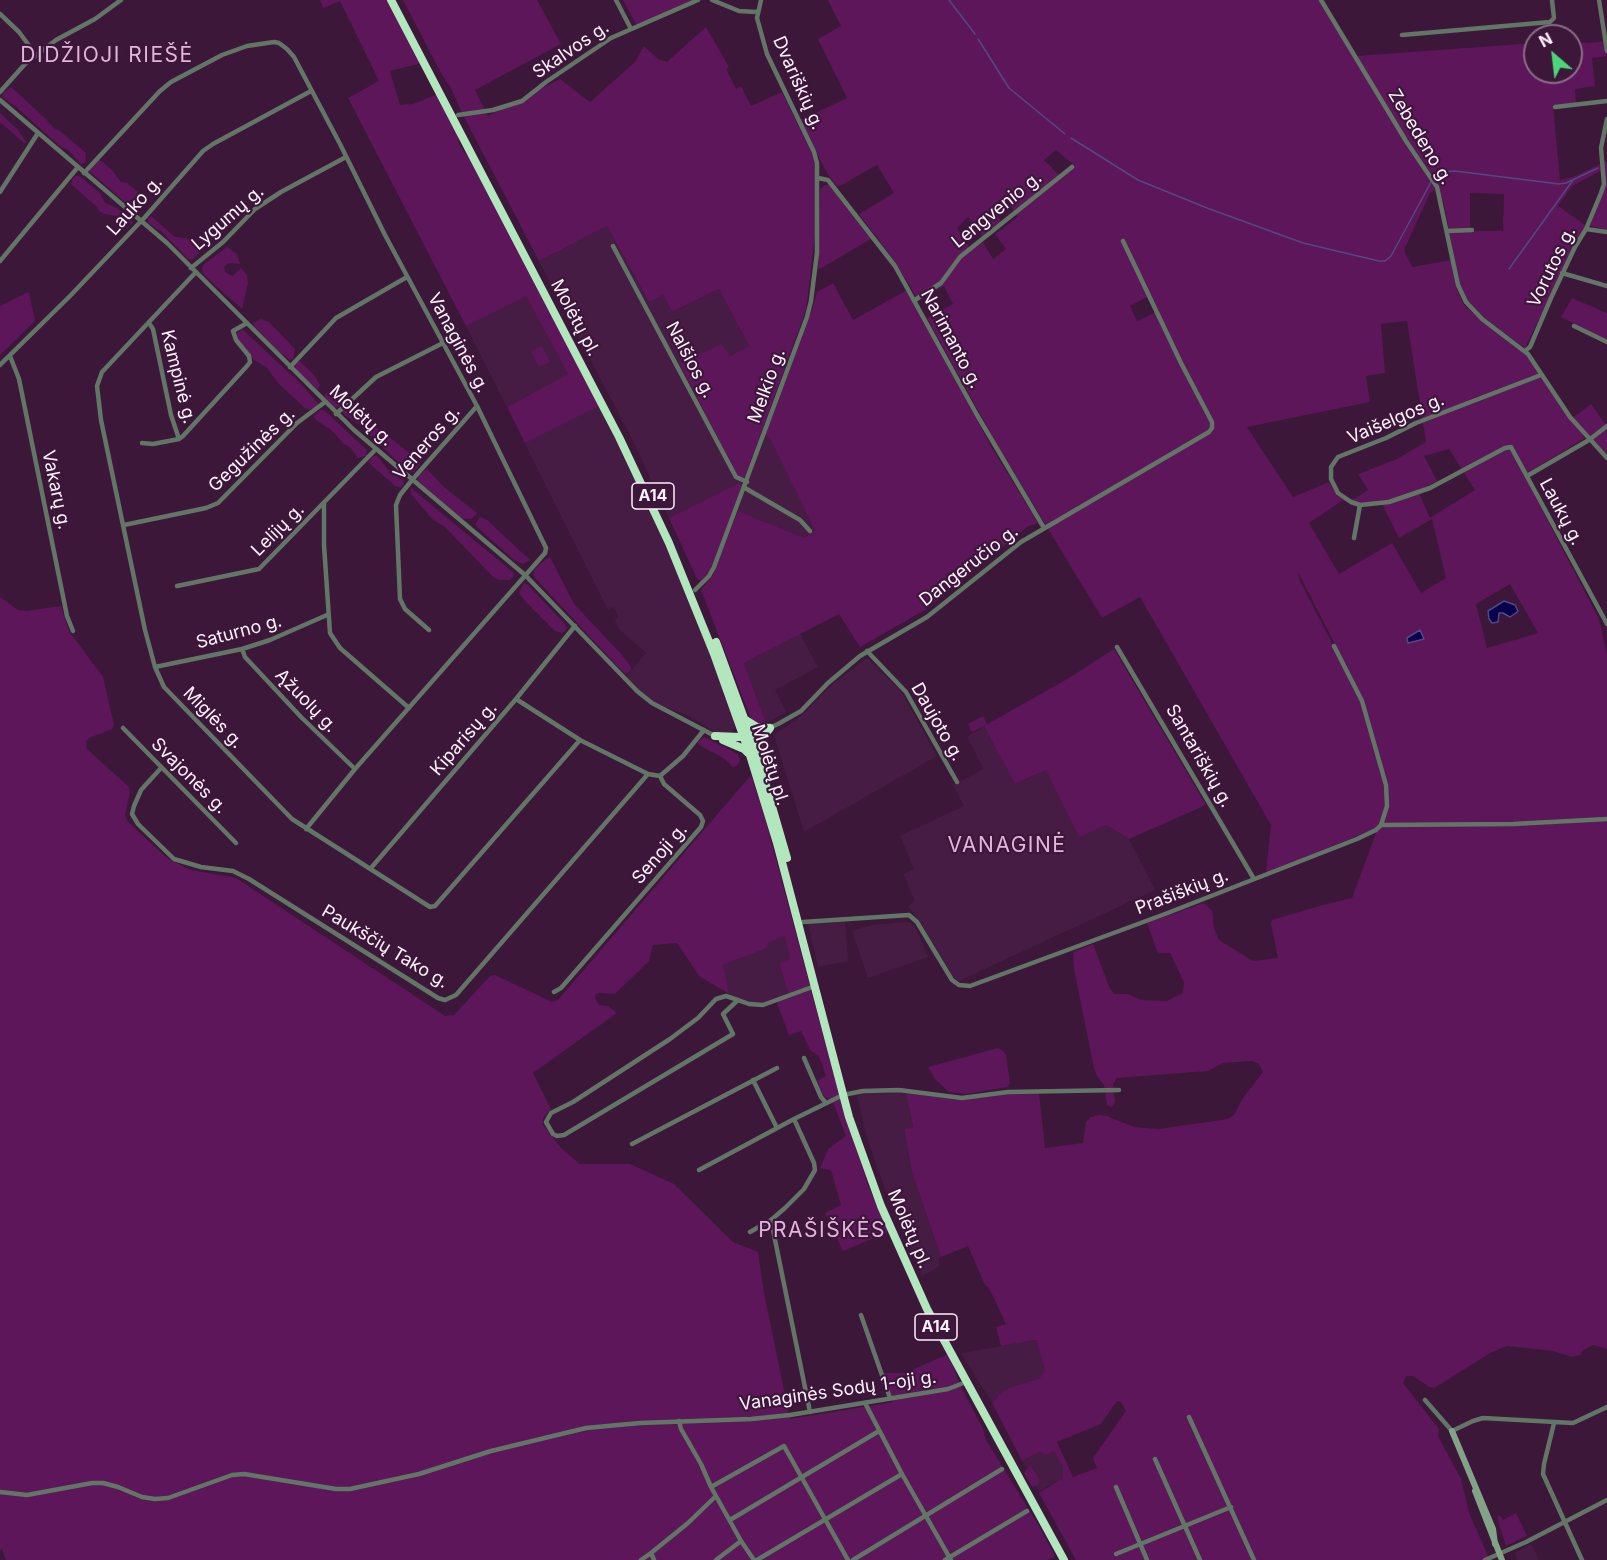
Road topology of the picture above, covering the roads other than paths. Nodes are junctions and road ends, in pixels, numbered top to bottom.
1 (121, 0) edge
2 (391, 0) edge
3 (397, 0) edge
4 (616, 0) edge
5 (698, 0) edge
6 (712, 0) edge
7 (761, 0) edge
8 (1321, 0) edge
9 (1552, 0) edge
10 (1599, 0) edge
11 (757, 12) junction
12 (0, 14) edge
13 (1605, 24) edge
14 (631, 29) junction
15 (1402, 35) dead end
16 (1607, 51) edge
17 (36, 55) junction
18 (311, 91) junction
19 (0, 92) edge
20 (0, 100) edge
21 (1607, 101) edge
22 (1555, 107) dead end
23 (458, 115) junction
24 (1607, 119) edge
25 (38, 133) junction
26 (346, 157) junction
27 (1072, 167) dead end
28 (78, 168) junction
29 (84, 172) junction
30 (818, 177) junction
31 (0, 192) edge
32 (141, 221) junction
33 (1586, 229) junction
34 (1472, 230) dead end
35 (1447, 231) junction
36 (1607, 232) edge
37 (1123, 241) dead end
38 (613, 246) dead end
39 (0, 261) edge
40 (191, 268) junction
41 (196, 272) junction
42 (1562, 273) junction
43 (407, 277) junction
44 (1607, 286) edge
45 (915, 300) junction
46 (149, 323) junction
47 (247, 323) junction
48 (1574, 326) dead end
49 (1607, 342) edge
50 (443, 343) junction
51 (1525, 351) junction
52 (10, 356) junction
53 (0, 365) edge
54 (290, 367) junction
55 (1541, 375) junction
56 (325, 402) junction
57 (477, 406) junction
58 (336, 414) junction
59 (1607, 426) edge
60 (179, 439) junction
61 (1589, 440) junction
62 (142, 443) dead end
63 (376, 449) junction
64 (1607, 458) edge
65 (1527, 476) junction
66 (412, 480) junction
67 (747, 482) junction
68 (745, 488) junction
69 (324, 503) junction
70 (1360, 505) junction
71 (124, 525) junction
72 (1044, 528) junction
73 (810, 531) dead end
74 (1354, 538) dead end
75 (525, 575) junction
76 (177, 586) dead end
77 (695, 590) junction
78 (327, 615) junction
79 (1607, 624) edge
80 (575, 626) junction
81 (429, 630) dead end
82 (73, 631) dead end
83 (1334, 646) dead end
84 (1118, 647) dead end
85 (242, 648) junction
86 (867, 651) junction
87 (154, 667) junction
88 (516, 699) junction
89 (410, 708) junction
90 (742, 720) junction
91 (123, 728) dead end
92 (770, 728) junction
93 (704, 730) junction
94 (748, 735) junction
95 (715, 736) joint
96 (728, 739) junction
97 (580, 740) junction
98 (754, 751) junction
99 (161, 768) junction
100 (355, 769) junction
101 (648, 774) junction
102 (660, 776) junction
103 (957, 782) dead end
104 (1607, 819) edge
105 (1381, 825) junction
106 (306, 829) junction
107 (236, 843) dead end
108 (371, 868) junction
109 (1254, 879) junction
110 (803, 922) junction
111 (815, 986) junction
112 (554, 992) dead end
113 (738, 1000) junction
114 (804, 1058) dead end
115 (777, 1068) dead end
116 (753, 1080) junction
117 (1119, 1090) dead end
118 (846, 1095) junction
119 (826, 1103) junction
120 (794, 1119) junction
121 (777, 1128) junction
122 (632, 1144) dead end
123 (699, 1170) dead end
124 (771, 1220) junction
125 (750, 1232) dead end
126 (861, 1315) dead end
127 (966, 1382) junction
128 (890, 1398) junction
129 (1425, 1400) dead end
130 (865, 1403) junction
131 (1607, 1407) edge
132 (810, 1412) junction
133 (1189, 1417) dead end
134 (679, 1421) junction
135 (1554, 1423) junction
136 (879, 1431) junction
137 (1452, 1431) junction
138 (1155, 1459) dead end
139 (1002, 1468) dead end
140 (902, 1474) junction
141 (801, 1478) junction
142 (711, 1487) junction
143 (1116, 1487) dead end
144 (0, 1492) edge
145 (716, 1496) junction
146 (1607, 1500) edge
147 (1230, 1507) junction
148 (1027, 1511) dead end
149 (925, 1516) junction
150 (730, 1520) junction
151 (825, 1520) junction
152 (1564, 1522) junction
153 (1186, 1526) junction
154 (741, 1541) junction
155 (1140, 1545) junction
156 (651, 1553) junction
157 (1116, 1554) dead end
158 (1501, 1557) edge
159 (948, 1559) edge
160 (642, 1560) edge
161 (654, 1560) edge
162 (716, 1560) edge
163 (756, 1560) edge
164 (850, 1560) edge
165 (1064, 1560) edge
166 (1069, 1560) edge
167 (1147, 1560) edge
168 (1200, 1560) edge
169 (1254, 1560) edge
170 (1485, 1560) edge
171 (1582, 1560) edge

1 - 17 street
2 - 90 highway, Molėtų pl. / A14
3 - 23 highway, Molėtų pl. / A14
4 - 14 street
5 - 14 street, Skalvos g.
6 - 11 street
7 - 11 street
8 - 35 street, Zebedeno g.
9 - 15 street
10 - 13 street
11 - 30 street, Dvariškių g.
12 - 17 street
13 - 16 street
14 - 23 street, Skalvos g.
17 - 19 street
18 - 26 street, Vanaginės g.
18 - 29 street, Vanaginės g.
18 - 32 street, Lauko g.
20 - 25 street, Molėtų g.
21 - 22 street
23 - 77 highway, Molėtų pl. / A14
24 - 33 street, Vorutos g.
25 - 28 street, Molėtų g.
25 - 31 street
26 - 40 street, Lygumų g.
26 - 43 street, Vanaginės g.
27 - 45 street, Lengvenio g.
28 - 29 street, Molėtų g.
28 - 39 street
29 - 32 street, Molėtų g.
30 - 45 street, Narimanto g.
30 - 67 street, Melkio g.
32 - 40 street, Molėtų g.
32 - 52 street, Lauko g.
33 - 36 street
33 - 42 street, Vorutos g.
34 - 35 street
35 - 51 street, Zebedeno g.
37 - 72 street, Dangeručio g.
38 - 67 street, Nalšios g.
40 - 41 street, Molėtų g.
41 - 46 street, Miglės g.
41 - 47 street, Molėtų g.
42 - 44 street
42 - 51 street, Vorutos g.
43 - 50 street, Vanaginės g.
43 - 54 street
45 - 72 street, Narimanto g.
46 - 60 street, Kampinė g.
46 - 71 street, Miglės g.
47 - 54 street, Molėtų g.
47 - 60 street, Kampinė g.
48 - 49 street
50 - 57 street, Vanaginės g.
50 - 58 street
51 - 55 street, Zebedeno g.
52 - 53 street, Lauko g.
52 - 82 street, Vakarų g.
54 - 56 street, Molėtų g.
55 - 61 street, Zebedeno g.
55 - 70 street, Vaišelgos g.
56 - 58 street, Molėtų g.
56 - 71 street, Gegužinės g.
57 - 66 street, Veneros g.
57 - 75 street, Vanaginės g.
58 - 63 street, Molėtų g.
59 - 61 street, Laukų g.
60 - 62 street, Kampinė g.
61 - 64 street, Zebedeno g.
61 - 65 street, Laukų g.
63 - 66 street, Molėtų g.
63 - 69 street, Lelijų g.
65 - 70 street
65 - 79 street, Laukų g.
66 - 75 street, Molėtų g.
66 - 81 street, Veneros g.
67 - 68 street, Melkio g.
68 - 73 street
68 - 77 street, Melkio g.
69 - 76 street, Lelijų g.
69 - 78 street
70 - 74 street
71 - 87 street, Miglės g.
72 - 86 street, Dangeručio g.
75 - 80 street, Molėtų g.
75 - 89 street, Vanaginės g.
77 - 90 highway, Molėtų pl. / A14
78 - 85 street, Saturno g.
78 - 89 street
80 - 88 street, Kiparisų g.
80 - 93 street, Molėtų g.
83 - 105 street
84 - 109 street, Santariškių g.
85 - 87 street, Saturno g.
85 - 100 street, Ąžuolų g.
86 - 92 street, Dangeručio g.
86 - 103 street, Daujoto g.
87 - 106 street, Miglės g.
88 - 97 street
88 - 108 street, Kiparisų g.
89 - 100 street, Vanaginės g.
90 - 92 highway
90 - 94 highway, Molėtų pl. / A14
90 - 96 highway
91 - 99 street, Svajonės g.
92 - 94 street, Dangeručio g.
92 - 98 highway
93 - 95 street, Molėtų g.
93 - 102 street
94 - 96 highway
94 - 98 highway
95 - 96 highway
96 - 98 highway
97 - 101 street
97 - 108 street, Miglės g.
98 - 110 highway, Molėtų pl. / A14
98 - 111 highway, Molėtų pl. / A14
99 - 101 street, Paukščių Tako g.
99 - 107 street, Svajonės g.
100 - 106 street, Vanaginės g.
101 - 102 street
102 - 112 street, Senoji g.
104 - 105 street, Prašiškių g.
105 - 109 street, Prašiškių g.
106 - 108 street, Miglės g.
109 - 110 street, Prašiškių g.
110 - 118 highway, Molėtų pl. / A14
111 - 113 street
111 - 118 highway, Molėtų pl. / A14
113 - 113 street
114 - 119 street
115 - 116 street
116 - 121 street
116 - 122 street
117 - 118 street
118 - 119 street
118 - 127 highway, Molėtų pl. / A14
118 - 166 highway, Molėtų pl. / A14
119 - 120 street
120 - 121 street
120 - 124 street
121 - 123 street
124 - 125 street
124 - 132 street
126 - 128 street
127 - 128 street, Vanaginės Sodų 1-oji g.
127 - 165 highway, Molėtų pl. / A14
128 - 130 street, Vanaginės Sodų 1-oji g.
129 - 137 street
130 - 132 street, Vanaginės Sodų 1-oji g.
130 - 136 street
131 - 135 street
132 - 134 street, Vanaginės Sodų 1-oji g.
133 - 147 street
134 - 142 street
134 - 144 street, Vanaginės Sodų 1-oji g.
135 - 137 street
135 - 152 street
136 - 140 street
136 - 141 street
137 - 158 main road
138 - 153 street
139 - 149 street
140 - 149 street
140 - 151 street
141 - 142 street
141 - 150 street
141 - 151 street
142 - 145 street
143 - 155 street
145 - 150 street
145 - 156 street
146 - 152 street
147 - 153 street
147 - 169 street
148 - 159 street
149 - 159 street
149 - 164 street
150 - 154 street
151 - 163 street
151 - 164 street
152 - 158 street
152 - 171 street
153 - 155 street
153 - 168 street
154 - 162 street
154 - 163 street
155 - 157 street
155 - 167 street
156 - 160 street
156 - 161 street
158 - 170 street

